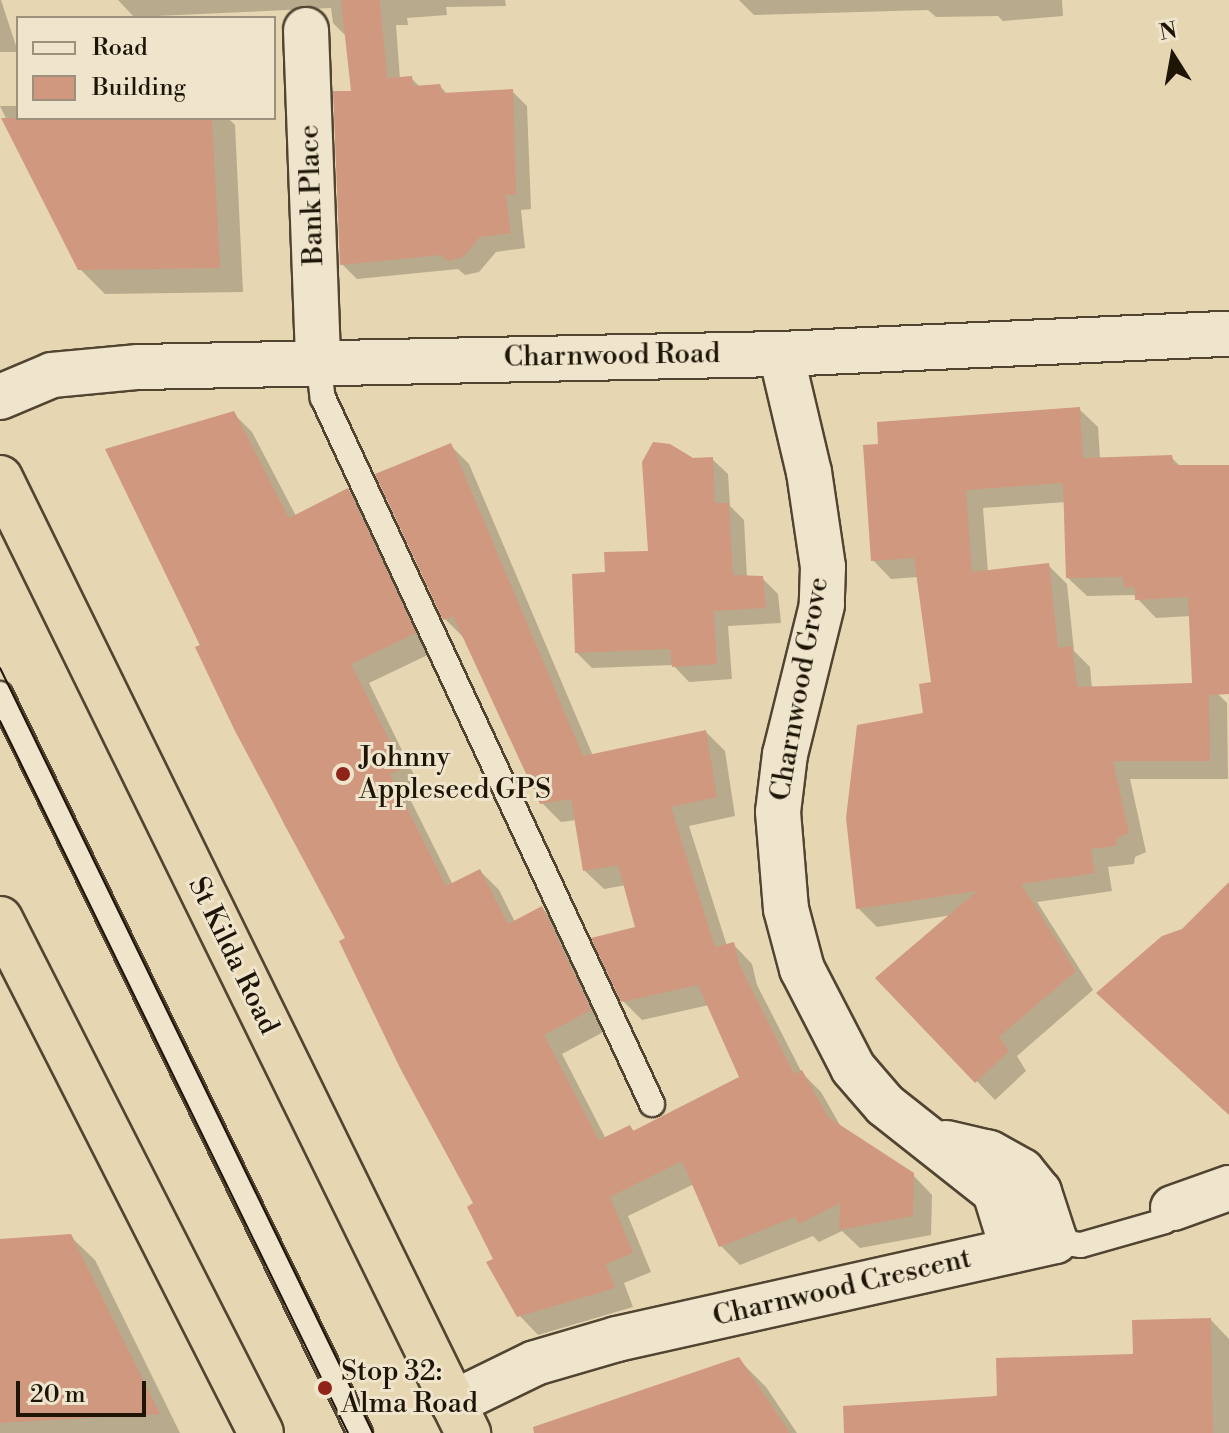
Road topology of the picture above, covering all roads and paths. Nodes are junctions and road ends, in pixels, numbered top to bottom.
1 (306, 30) dead end
2 (1229, 334) edge
3 (781, 354) junction
4 (318, 360) junction
5 (0, 397) edge
6 (0, 478) edge
7 (0, 694) edge
8 (0, 919) edge
9 (652, 1104) dead end
10 (918, 1130) junction
11 (1229, 1188) edge
12 (1173, 1208) joint
13 (1055, 1241) junction
14 (1013, 1250) junction
15 (460, 1418) edge
16 (261, 1433) edge
17 (360, 1433) edge

1 - 4 street, Bank Place
2 - 3 street, Charnwood Road
3 - 4 street, Charnwood Road
3 - 10 street, Charnwood Grove
4 - 5 street, Charnwood Road
4 - 9 lane
6 - 15 highway, St Kilda Road
7 - 17 lane
8 - 16 highway
10 - 13 street, Charnwood Grove
10 - 14 street, Charnwood Grove
11 - 12 street, Charnwood Crescent
12 - 13 lane, Charnwood Crescent
13 - 14 street, Charnwood Crescent
14 - 15 street, Charnwood Crescent

